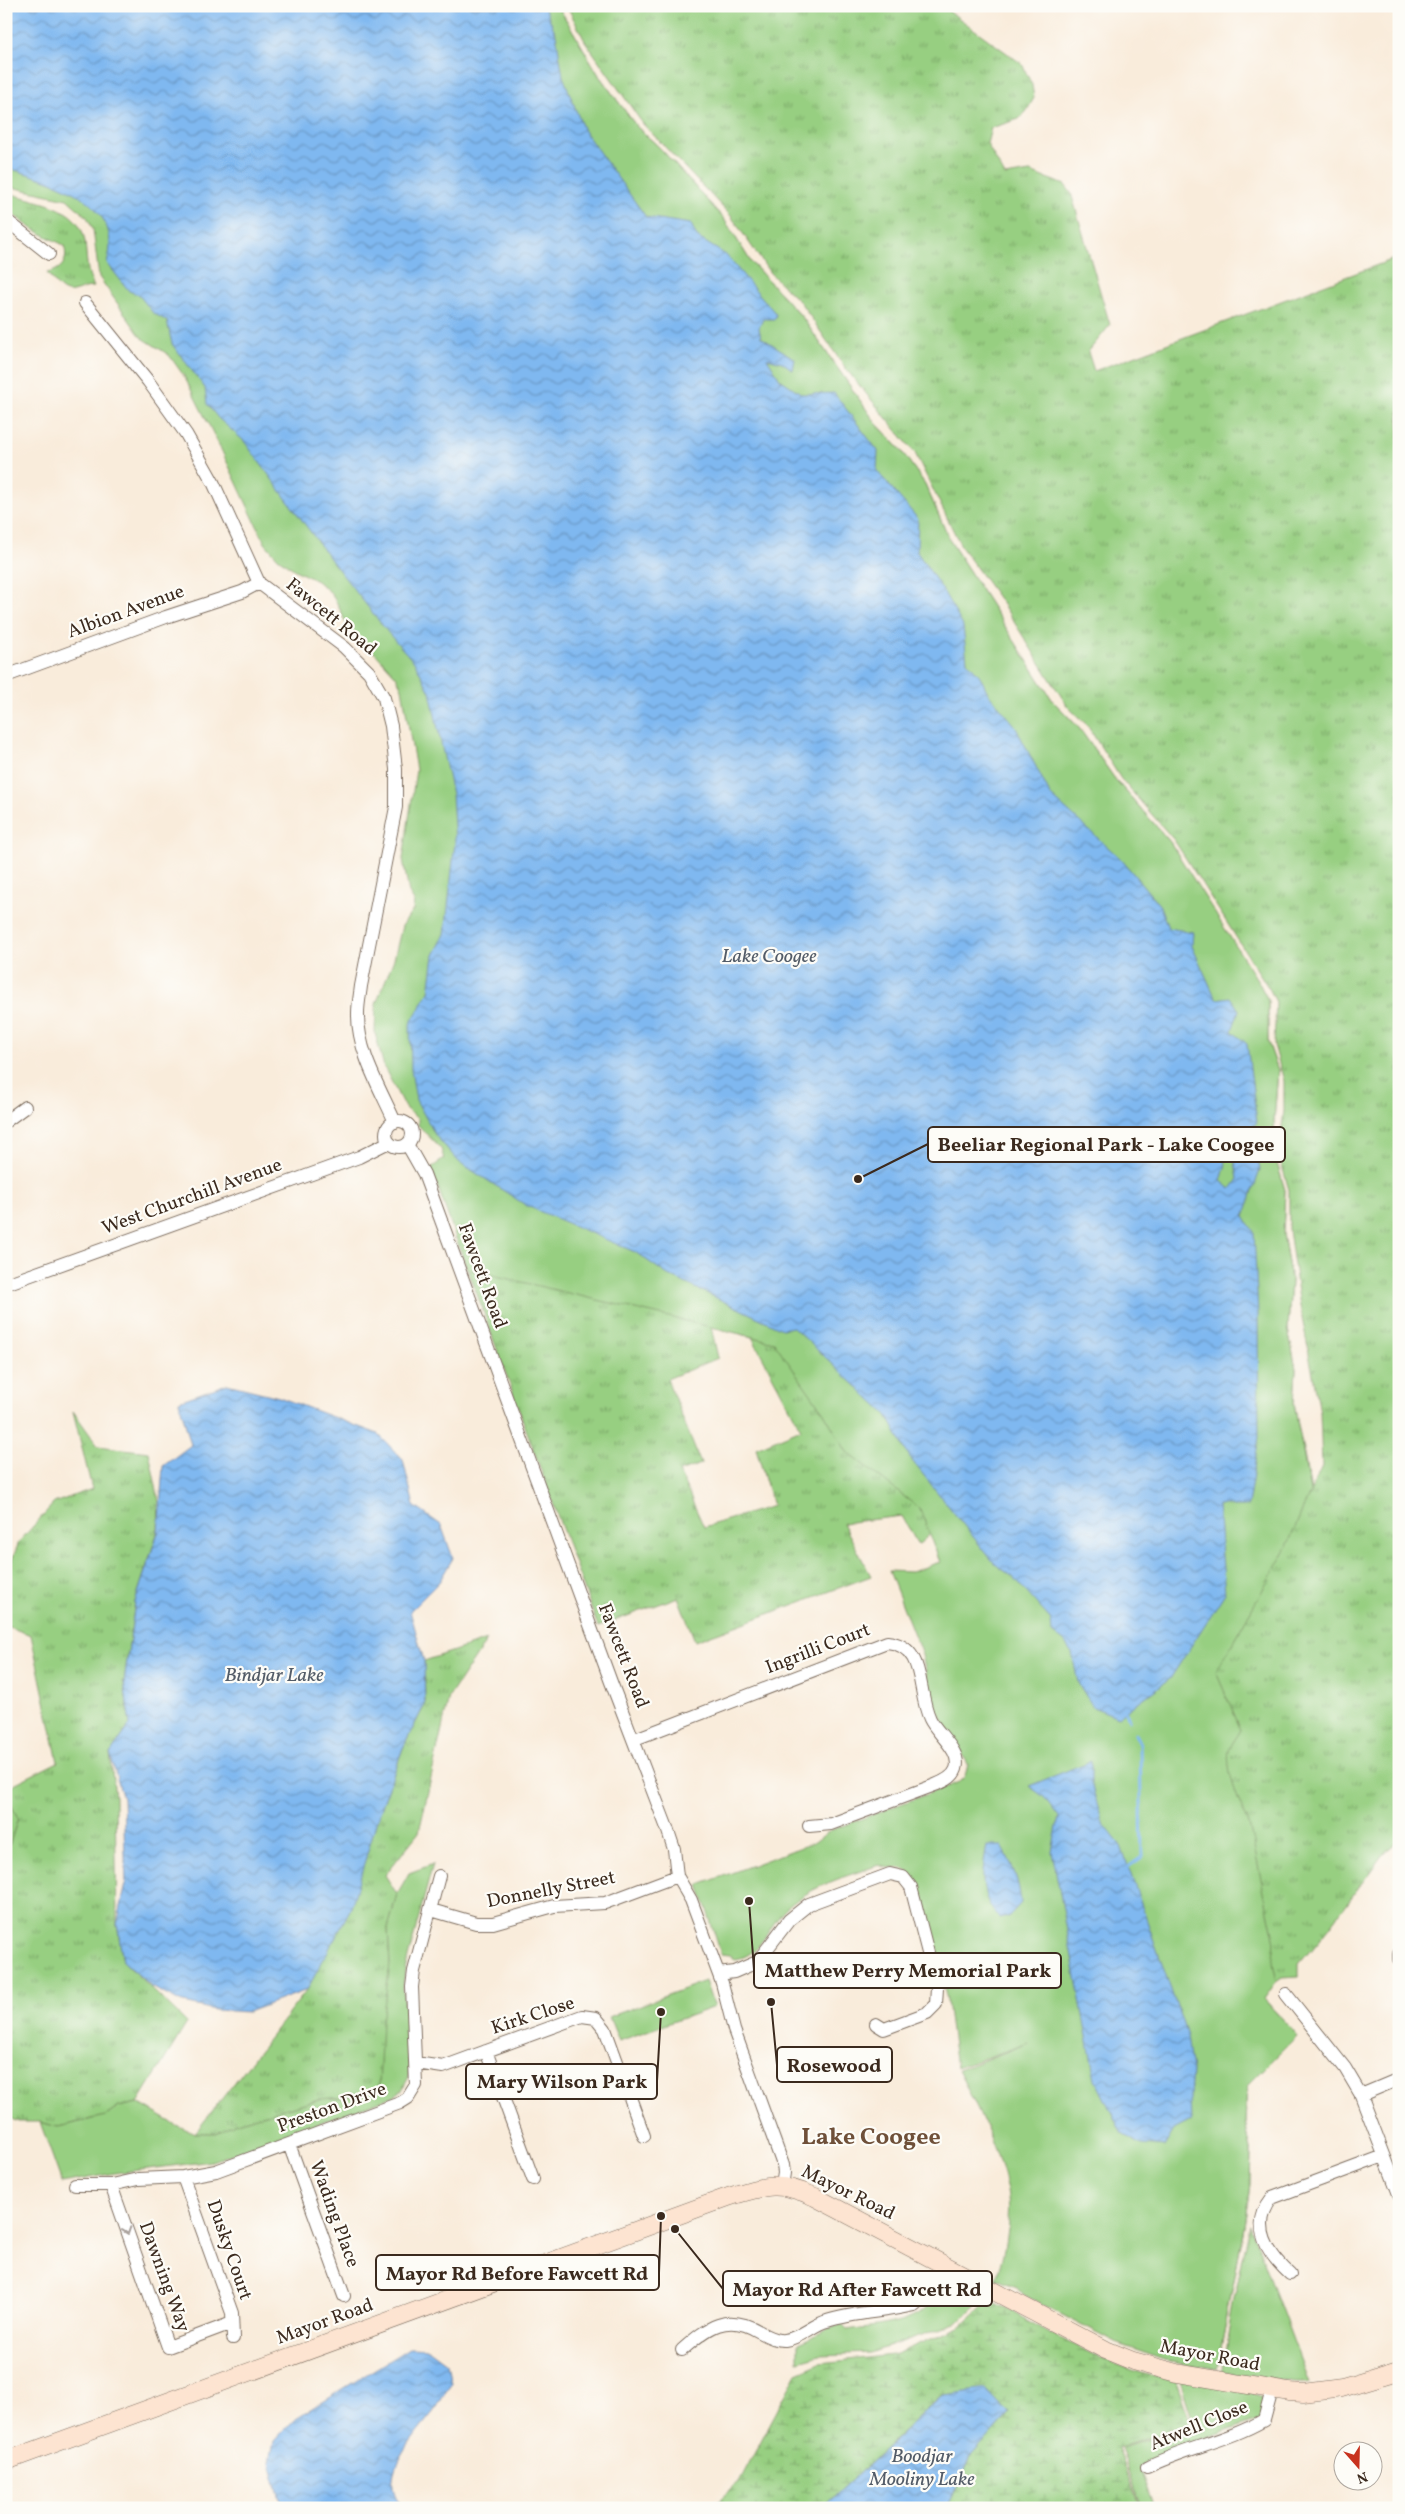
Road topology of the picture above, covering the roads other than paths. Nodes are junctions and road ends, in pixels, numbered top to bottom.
1 (6, 220) edge
2 (49, 254) dead end
3 (85, 303) dead end
4 (259, 583) junction
5 (6, 676) edge
6 (25, 1107) dead end
7 (6, 1121) edge
8 (395, 1122) junction
9 (389, 1142) junction
10 (407, 1144) junction
11 (6, 1284) edge
12 (635, 1739) junction
13 (809, 1826) dead end
14 (439, 1876) dead end
15 (677, 1876) junction
16 (431, 1910) junction
17 (1399, 1954) edge
18 (1399, 1958) edge
19 (719, 1974) junction
20 (1286, 1994) dead end
21 (876, 2024) dead end
22 (486, 2051) junction
23 (416, 2063) junction
24 (1399, 2079) edge
25 (1361, 2095) junction
26 (644, 2136) dead end
27 (289, 2144) junction
28 (1384, 2156) junction
29 (183, 2177) junction
30 (533, 2178) dead end
31 (75, 2185) dead end
32 (111, 2185) junction
33 (782, 2186) junction
34 (1399, 2194) edge
35 (945, 2267) junction
36 (1290, 2274) dead end
37 (344, 2296) dead end
38 (232, 2323) junction
39 (233, 2338) dead end
40 (682, 2350) dead end
41 (1394, 2371) edge
42 (1272, 2390) junction
43 (6, 2461) edge
44 (1147, 2467) dead end

1 - 2 street
3 - 4 street, Fawcett Road
4 - 5 street, Albion Avenue
4 - 8 street, Fawcett Road
6 - 7 street
8 - 9 street
8 - 10 street
9 - 10 street
9 - 11 street, West Churchill Avenue
10 - 12 street, Fawcett Road
12 - 13 street, Ingrilli Court
12 - 15 street, Fawcett Road
14 - 16 street, Preston Drive
15 - 16 street, Donnelly Street
15 - 19 street, Fawcett Road
16 - 23 street, Preston Drive
17 - 18 street
19 - 21 street
19 - 33 street, Fawcett Road
20 - 25 street
22 - 23 street, Kirk Close
22 - 26 street, Kirk Close
22 - 30 street
23 - 27 street, Preston Drive
24 - 25 street
25 - 28 street
27 - 29 street, Preston Drive
27 - 37 street, Wading Place
28 - 34 street
28 - 36 street
29 - 32 street, Preston Drive
29 - 38 street, Dusky Court
31 - 32 street, Preston Drive
32 -> 38 street, Dawning Way
33 - 35 main road, Mayor Road
33 - 43 main road, Mayor Road
35 - 40 street
35 - 42 main road, Mayor Road
38 - 39 street, Dusky Court
41 - 42 main road, Mayor Road
42 - 44 street, Atwell Close

